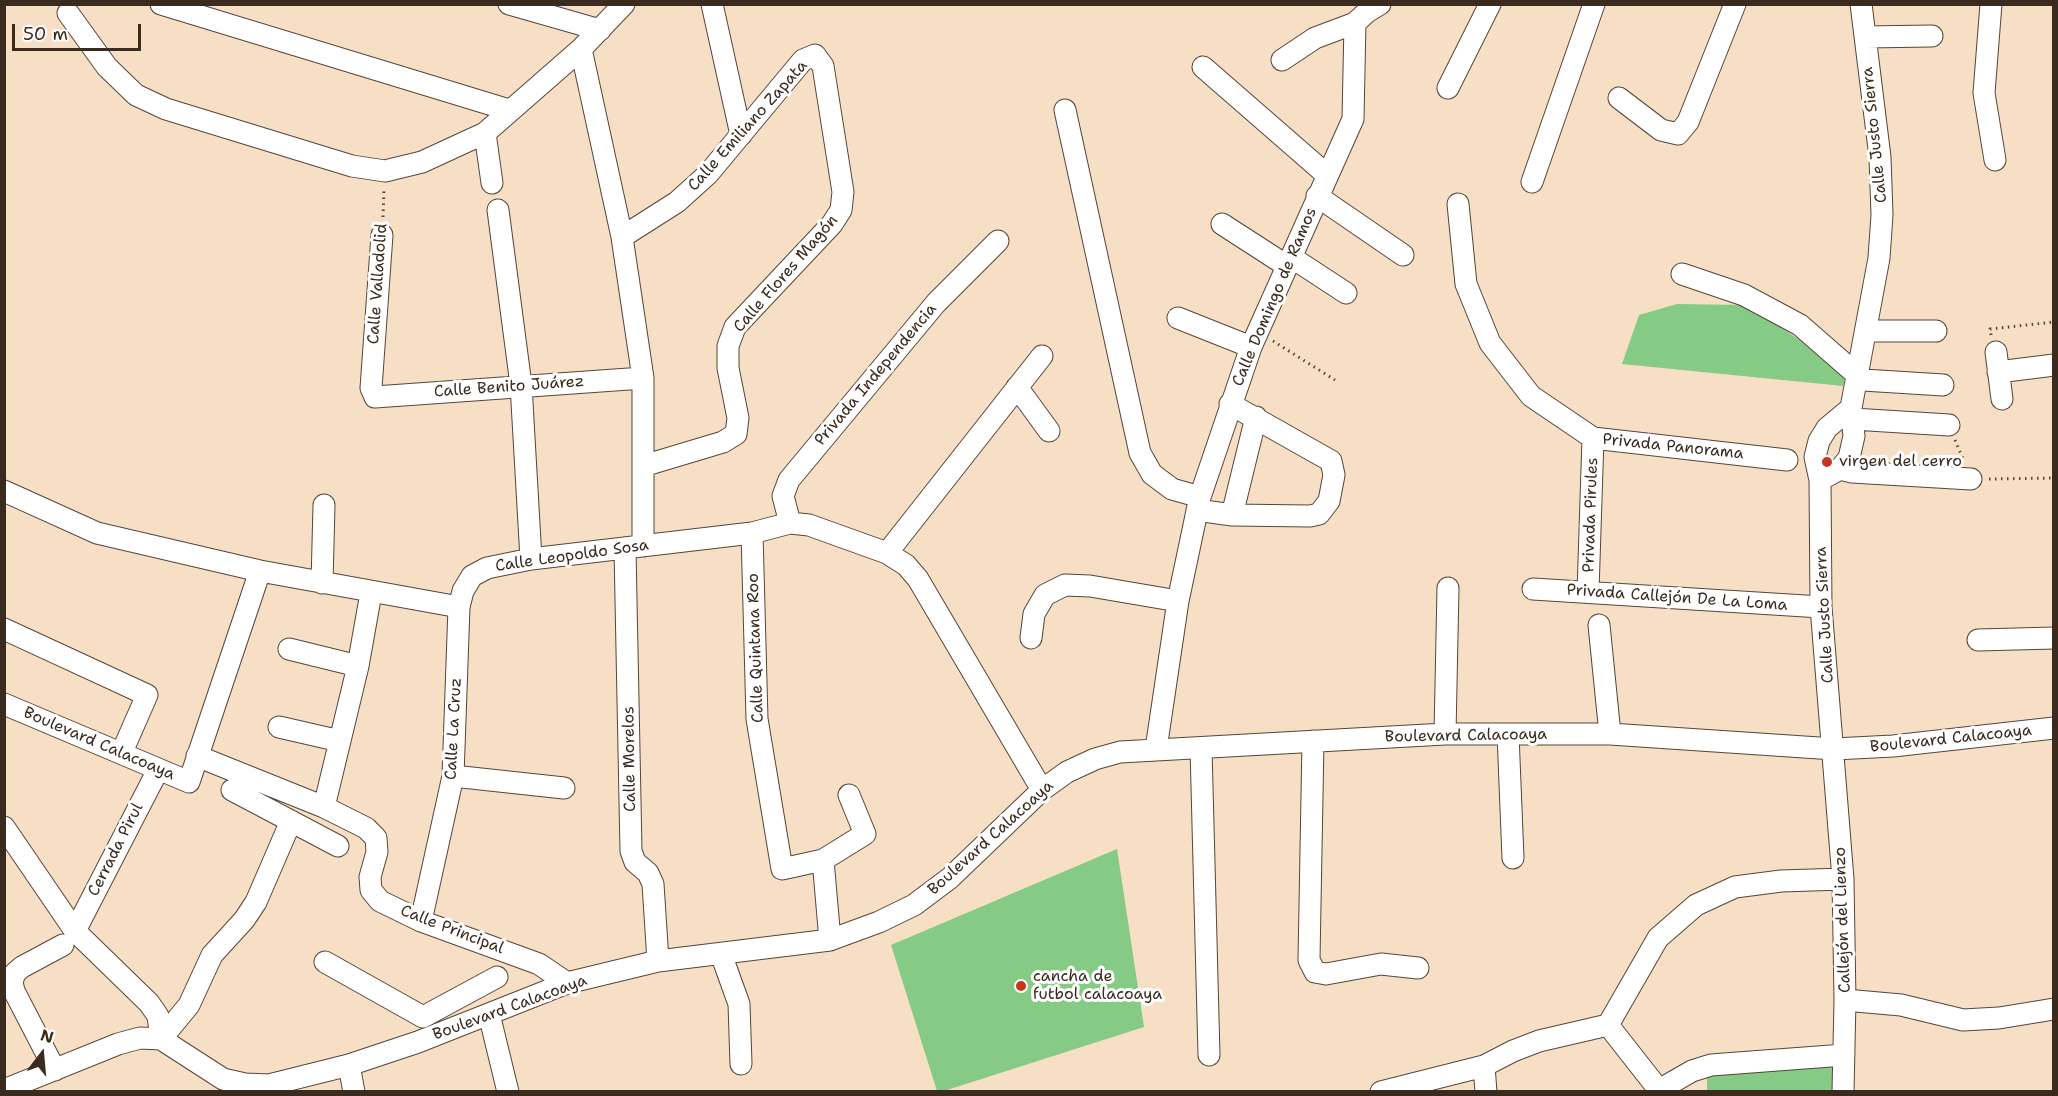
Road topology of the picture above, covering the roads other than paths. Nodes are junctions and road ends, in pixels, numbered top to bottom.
1 (161, 4) edge
2 (509, 4) edge
3 (624, 4) edge
4 (1380, 4) edge
5 (1490, 4) edge
6 (1594, 4) edge
7 (1735, 4) edge
8 (1861, 4) edge
9 (1991, 4) edge
10 (719, 9) edge
11 (68, 13) dead end
12 (1355, 23) junction
13 (600, 30) junction
14 (1932, 36) dead end
15 (1864, 37) junction
16 (581, 49) junction
17 (814, 55) joint
18 (1282, 60) dead end
19 (1203, 68) dead end
20 (1448, 88) dead end
21 (1619, 98) dead end
22 (509, 110) junction
23 (1065, 110) dead end
24 (485, 133) junction
25 (741, 135) junction
26 (1995, 160) dead end
27 (1328, 175) junction
28 (1532, 182) dead end
29 (492, 183) dead end
30 (1317, 196) junction
31 (1458, 204) dead end
32 (498, 210) dead end
33 (1222, 224) dead end
34 (382, 235) road end
35 (622, 237) junction
36 (998, 241) dead end
37 (1403, 255) dead end
38 (1289, 262) junction
39 (1682, 274) dead end
40 (1346, 293) dead end
41 (1178, 318) dead end
42 (1868, 331) junction
43 (1936, 331) dead end
44 (1254, 339) junction
45 (1042, 356) dead end
46 (2054, 365) edge
47 (1858, 377) junction
48 (643, 378) junction
49 (521, 385) junction
50 (1943, 385) dead end
51 (1017, 387) junction
52 (375, 397) joint
53 (2001, 399) dead end
54 (1230, 404) junction
55 (1852, 413) junction
56 (1256, 417) junction
57 (1949, 425) dead end
58 (1048, 431) dead end
59 (1593, 438) junction
60 (1787, 460) dead end
61 (643, 466) junction
62 (1840, 469) junction
63 (1971, 479) road end
64 (1820, 480) junction
65 (4, 491) edge
66 (1199, 504) junction
67 (324, 505) dead end
68 (1232, 515) junction
69 (790, 523) junction
70 (752, 533) junction
71 (634, 548) junction
72 (887, 553) junction
73 (531, 560) junction
74 (260, 572) junction
75 (322, 583) junction
76 (1448, 588) dead end
77 (1533, 589) dead end
78 (1588, 592) junction
79 (371, 593) junction
80 (1178, 601) junction
81 (459, 607) junction
82 (1821, 607) junction
83 (1599, 625) dead end
84 (4, 629) edge
85 (1031, 638) dead end
86 (2054, 638) edge
87 (1978, 640) dead end
88 (289, 649) dead end
89 (358, 666) junction
90 (4, 704) edge
91 (279, 727) dead end
92 (2054, 728) edge
93 (1445, 734) junction
94 (1508, 734) junction
95 (1610, 734) junction
96 (340, 741) junction
97 (1313, 741) junction
98 (1201, 748) junction
99 (1156, 749) junction
100 (1834, 749) junction
101 (122, 752) junction
102 (197, 756) junction
103 (158, 770) junction
104 (453, 776) junction
105 (564, 788) dead end
106 (232, 790) dead end
107 (1042, 790) junction
108 (849, 795) dead end
109 (324, 807) junction
110 (291, 821) junction
111 (4, 827) edge
112 (338, 846) dead end
113 (1513, 858) dead end
114 (824, 860) junction
115 (1843, 879) junction
116 (421, 921) junction
117 (69, 938) junction
118 (830, 940) junction
119 (721, 954) junction
120 (658, 961) junction
121 (325, 962) dead end
122 (1418, 968) dead end
123 (497, 977) dead end
124 (567, 983) junction
125 (1845, 1000) junction
126 (2054, 1009) edge
127 (489, 1014) junction
128 (423, 1017) junction
129 (1608, 1025) junction
130 (160, 1039) junction
131 (418, 1042) junction
132 (1209, 1055) dead end
133 (1844, 1055) junction
134 (741, 1064) dead end
135 (349, 1065) junction
136 (1484, 1066) junction
137 (55, 1070) junction
138 (245, 1088) edge
139 (4, 1090) edge
140 (1389, 1090) edge
141 (1660, 1091) edge
142 (354, 1092) edge
143 (508, 1092) edge
144 (1486, 1092) edge
145 (1843, 1092) edge

1 - 22 street
2 - 13 street
3 - 13 street
4 - 12 street
5 - 20 street
6 - 28 street
7 - 21 street
8 - 15 street, Calle Justo Sierra
9 - 26 street
10 - 25 street
11 - 24 street
12 - 18 street
12 - 27 street, Calle Domingo de Ramos
13 - 16 street
14 - 15 street
15 - 42 street, Calle Justo Sierra
16 - 22 street
16 - 35 street, Calle Morelos
17 - 25 street, Calle Emiliano Zapata
17 - 61 street, Calle Flores Magón
19 - 27 street
22 - 24 street
23 - 66 street
24 - 29 street
25 - 35 street, Calle Emiliano Zapata
27 - 30 street, Calle Domingo de Ramos
30 - 37 street
30 - 38 street, Calle Domingo de Ramos
31 - 59 street, Privada Panorama
32 - 49 street
33 - 38 street
34 - 52 street, Calle Valladolid
35 - 48 street, Calle Morelos
36 - 69 street, Privada Independencia
38 - 40 street
38 - 44 street, Calle Domingo de Ramos
39 - 47 street
41 - 44 street
42 - 43 street
42 - 47 street, Calle Justo Sierra
44 - 54 street, Calle Domingo de Ramos
45 - 51 street
46 - 53 street
47 - 50 street
47 - 55 street, Calle Justo Sierra
48 - 49 street, Calle Benito Juárez
48 - 61 street, Calle Morelos
49 - 52 street, Calle Benito Juárez
49 - 73 street
51 - 58 street
51 - 72 street
54 - 56 street
54 - 66 street, Calle Domingo de Ramos
55 - 57 street
55 - 62 street, Calle Justo Sierra
55 - 64 street, Calle Justo Sierra
56 - 68 street
56 - 68 street
59 - 60 street, Privada Panorama
59 - 78 street, Privada Pirules
61 - 71 street, Calle Morelos
62 - 63 street
62 - 64 street
64 - 82 street, Calle Justo Sierra
65 - 74 street
66 - 68 street
66 - 80 street, Calle Domingo de Ramos
67 - 75 street
69 - 70 street, Calle Leopoldo Sosa
69 - 72 street, Calle Leopoldo Sosa
70 - 71 street, Calle Leopoldo Sosa
70 - 114 street, Calle Quintana Roo
71 - 73 street, Calle Leopoldo Sosa
71 - 120 street, Calle Morelos
72 - 107 street, Calle Leopoldo Sosa
73 - 81 street, Calle Leopoldo Sosa
74 - 75 street
74 - 102 street, Boulevard Calacoaya
75 - 79 street
76 - 93 street
77 - 78 street, Privada Callejón De La Loma
78 - 82 street, Privada Callejón De La Loma
79 - 81 street
79 - 89 street
80 - 85 street
80 - 99 street, Calle Domingo de Ramos
81 - 104 street, Calle La Cruz
82 - 100 street, Calle Justo Sierra
83 - 95 street
84 - 101 street
86 - 87 street
88 - 89 street
89 - 96 street
90 - 101 street, Boulevard Calacoaya
91 - 96 street
92 - 100 street, Boulevard Calacoaya
93 - 94 street, Boulevard Calacoaya
93 - 97 street, Boulevard Calacoaya
94 - 95 street, Boulevard Calacoaya
94 - 113 street
95 - 100 street, Boulevard Calacoaya
96 - 109 street
97 - 98 street, Boulevard Calacoaya
97 - 122 street
98 - 99 street, Boulevard Calacoaya
98 - 132 street
99 - 107 street, Boulevard Calacoaya
100 - 115 street, Callejón del Lienzo
101 - 103 street, Boulevard Calacoaya
102 - 103 street, Boulevard Calacoaya
102 - 109 street, Calle Principal
103 - 117 street, Cerrada Pirul
104 - 105 street
104 - 116 street, Calle La Cruz
106 - 110 street
107 - 118 street, Boulevard Calacoaya
108 - 114 street
109 - 116 street, Calle Principal
110 - 112 street
110 - 130 street
111 - 117 street
114 - 118 street
115 - 125 street, Callejón del Lienzo
115 - 129 street
116 - 124 street, Calle Principal
117 - 130 street
117 - 137 street
118 - 119 street, Boulevard Calacoaya
119 - 120 street, Boulevard Calacoaya
119 - 134 street
120 - 124 street, Boulevard Calacoaya
121 - 128 street
123 - 128 street
124 - 127 street, Boulevard Calacoaya
125 - 126 street
125 - 133 street, Callejón del Lienzo
127 - 131 street, Boulevard Calacoaya
127 - 143 street
128 - 131 street
129 - 136 street
129 - 141 street
130 - 137 street
130 - 138 street, Boulevard Calacoaya
131 - 135 street, Boulevard Calacoaya
133 - 141 street
133 - 145 street, Callejón del Lienzo
135 - 138 street, Boulevard Calacoaya
135 - 142 street
136 - 140 street
136 - 144 street
137 - 139 street

